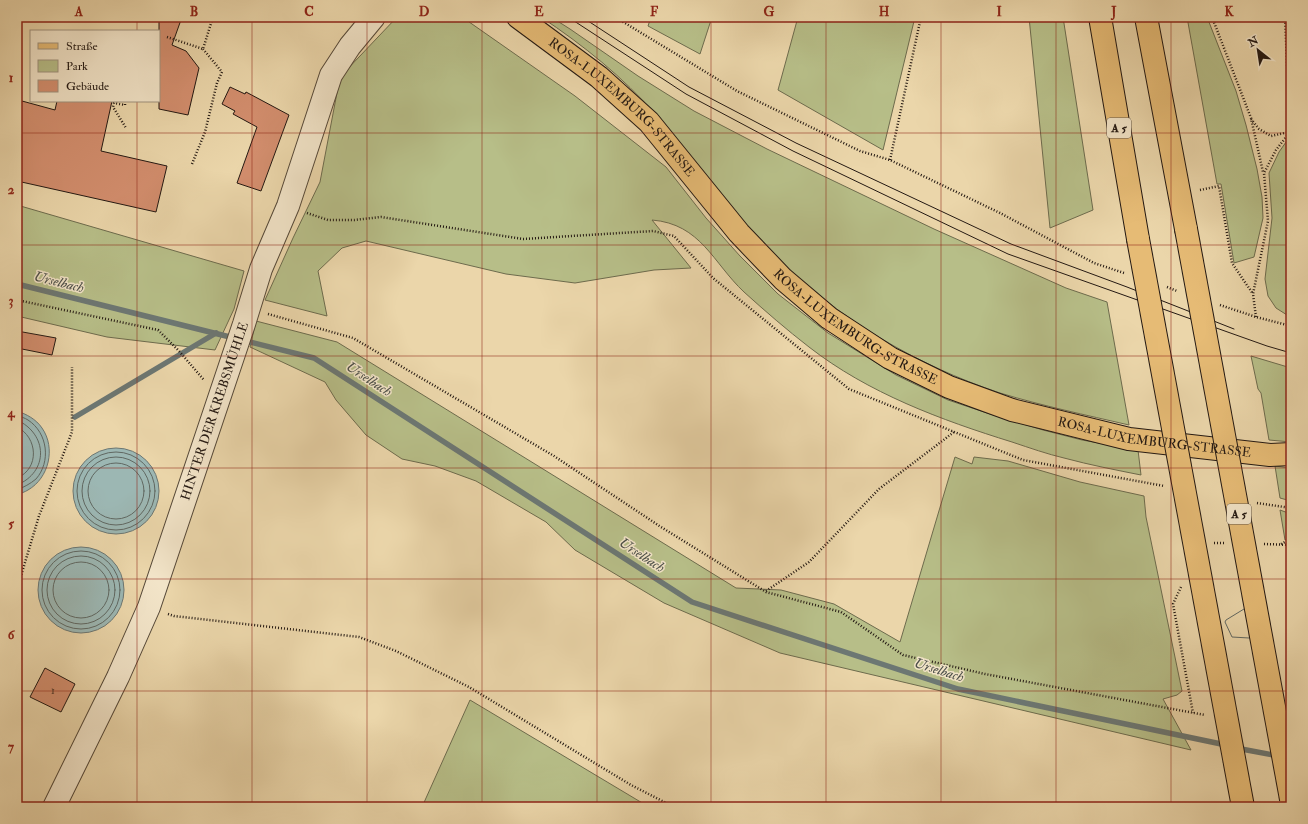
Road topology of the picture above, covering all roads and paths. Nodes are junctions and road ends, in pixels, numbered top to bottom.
1 (213, 17) edge
2 (374, 17) edge
3 (518, 17) edge
4 (615, 17) edge
5 (921, 17) edge
6 (1100, 17) edge
7 (1146, 17) edge
8 (1212, 17) edge
9 (1285, 17) edge
10 (166, 37) dead end
11 (203, 49) junction
12 (125, 102) edge
13 (1251, 118) junction
14 (126, 128) dead end
15 (1290, 130) edge
16 (890, 160) junction
17 (192, 164) dead end
18 (1264, 173) junction
19 (1179, 194) junction
20 (288, 206) junction
21 (674, 236) dead end
22 (1094, 263) dead end
23 (1253, 294) junction
24 (17, 300) edge
25 (246, 316) junction
26 (1291, 326) edge
27 (72, 368) dead end
28 (219, 397) junction
29 (954, 432) dead end
30 (1291, 454) edge
31 (1291, 539) edge
32 (1291, 545) edge
33 (17, 589) edge
34 (766, 592) junction
35 (149, 607) junction
36 (1194, 713) dead end
37 (1291, 799) edge
38 (54, 807) edge
39 (674, 807) edge
40 (1243, 807) edge

1 - 11 path
2 - 20 street, HINTER DER KREBSMÜHLE
3 - 30 main road, ROSA-LUXEMBURG-STRASSE
4 - 16 path
5 - 16 path
6 - 40 main road, A 5, bridge
7 - 19 main road, A 5
8 - 13 path
9 - 15 path
10 - 11 path
11 - 17 path
12 - 14 path
13 - 15 path
13 - 18 path
15 - 18 path
16 - 22 path
18 - 23 path
19 - 23 path
19 - 37 main road, A 5, bridge
20 - 21 path
20 - 25 street, HINTER DER KREBSMÜHLE
23 - 26 path
24 - 28 path
25 - 28 street, HINTER DER KREBSMÜHLE
25 - 34 path
27 - 33 path
28 - 35 street, HINTER DER KREBSMÜHLE
29 - 34 path
31 - 32 path
34 - 36 path
35 - 38 street, HINTER DER KREBSMÜHLE
35 - 39 path

